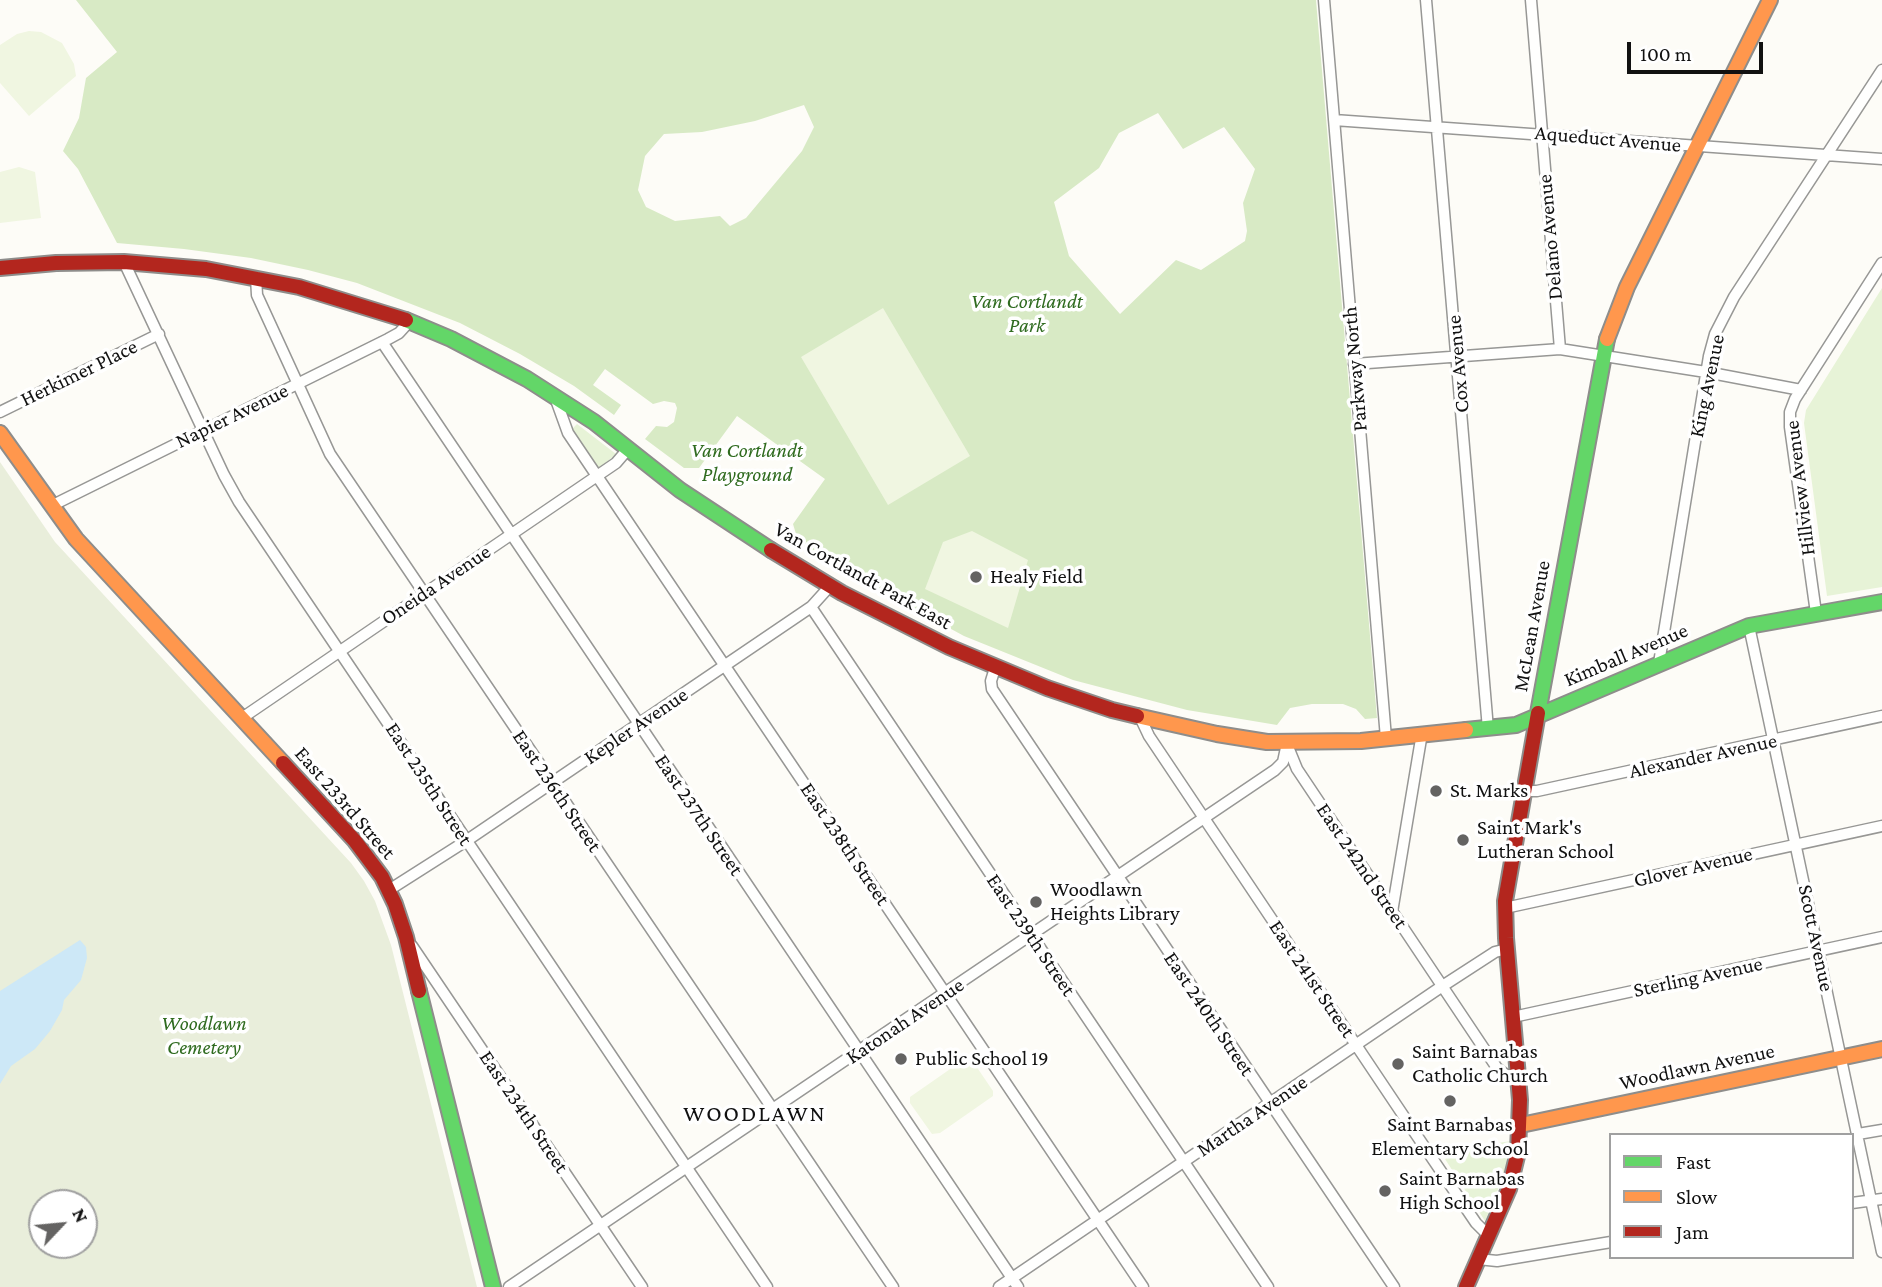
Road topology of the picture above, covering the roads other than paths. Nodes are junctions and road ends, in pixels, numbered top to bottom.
1 (1324, 0) edge
2 (1426, 0) edge
3 (1531, 0) edge
4 (1769, 0) edge
5 (1882, 70) edge
6 (1334, 120) junction
7 (1439, 126) junction
8 (1542, 134) junction
9 (1697, 146) junction
10 (1829, 154) junction
11 (1882, 159) edge
12 (124, 262) junction
13 (1882, 263) edge
14 (0, 268) edge
15 (256, 277) junction
16 (409, 322) junction
17 (159, 334) junction
18 (382, 342) junction
19 (1560, 349) junction
20 (1457, 356) junction
21 (1602, 356) junction
22 (1354, 364) junction
23 (1706, 372) junction
24 (299, 383) junction
25 (1801, 390) junction
26 (555, 396) junction
27 (0, 412) edge
28 (203, 430) junction
29 (0, 433) edge
30 (628, 449) junction
31 (598, 476) junction
32 (51, 506) junction
33 (512, 534) junction
34 (830, 586) junction
35 (424, 594) junction
36 (1882, 602) edge
37 (811, 607) junction
38 (1816, 613) junction
39 (1749, 626) junction
40 (339, 650) junction
41 (1659, 663) junction
42 (725, 666) junction
43 (995, 667) junction
44 (1882, 716) edge
45 (1140, 717) junction
46 (1537, 717) junction
47 (242, 718) junction
48 (638, 725) junction
49 (1488, 729) junction
50 (1422, 733) junction
51 (1386, 738) junction
52 (1774, 741) junction
53 (1287, 743) junction
54 (552, 783) junction
55 (1523, 792) junction
56 (1204, 818) junction
57 (1882, 826) edge
58 (466, 841) junction
59 (1796, 844) junction
60 (1117, 877) junction
61 (389, 890) junction
62 (1505, 908) junction
63 (1392, 912) junction
64 (1031, 935) junction
65 (406, 937) junction
66 (1882, 937) edge
67 (1507, 948) junction
68 (1819, 950) junction
69 (1441, 987) junction
70 (945, 994) junction
71 (1513, 1017) junction
72 (1356, 1045) junction
73 (1882, 1049) edge
74 (859, 1052) junction
75 (1842, 1057) junction
76 (1518, 1076) junction
77 (1270, 1104) junction
78 (773, 1110) junction
79 (1521, 1125) junction
80 (1882, 1130) edge
81 (1858, 1134) junction
82 (1184, 1162) junction
83 (687, 1168) junction
84 (1877, 1199) edge
85 (1854, 1203) edge
86 (1098, 1220) junction
87 (601, 1226) junction
88 (1489, 1236) junction
89 (1609, 1242) edge
90 (1882, 1252) edge
91 (1479, 1259) junction
92 (1015, 1282) edge
93 (493, 1287) edge
94 (509, 1287) edge
95 (642, 1287) edge
96 (767, 1287) edge
97 (893, 1287) edge
98 (999, 1287) edge
99 (1143, 1287) edge
100 (1268, 1287) edge
101 (1394, 1287) edge
102 (1466, 1287) edge

1 - 6 street, Parkway North
2 - 7 street, Cox Avenue
3 - 8 street, Delano Avenue
4 - 9 street, McLean Avenue
5 - 10 street, King Avenue
6 - 7 street, Aqueduct Avenue
6 - 22 street, Parkway North
7 - 8 street, Aqueduct Avenue
7 - 20 street, Cox Avenue
8 - 9 street, Aqueduct Avenue
8 - 19 street, Delano Avenue
9 - 10 street, Aqueduct Avenue
9 - 21 street, McLean Avenue
10 - 11 street, Aqueduct Avenue
10 - 23 street, King Avenue
12 - 14 street, Van Cortlandt Park East
12 - 15 street, Van Cortlandt Park East
12 - 17 street, East 235th Street
13 - 25 street, Hillview Avenue
15 - 16 street, Van Cortlandt Park East
15 - 24 street, East 236th Street
16 - 18 street, Napier Avenue
16 - 26 street, Van Cortlandt Park East
17 - 27 street, Herkimer Place
17 - 28 street, East 235th Street
18 - 24 street, Napier Avenue
18 - 33 street, East 237th Street
19 - 20 street
19 - 21 street
20 - 22 street
20 - 49 street, Cox Avenue
21 - 23 street
21 - 46 street, McLean Avenue
22 - 51 street, Parkway North
23 - 25 street
23 - 41 street, King Avenue
24 - 28 street, Napier Avenue
24 - 35 street, East 236th Street
25 - 38 street, Hillview Avenue
26 - 30 street, Van Cortlandt Park East
26 - 31 street, East 238th Street
28 - 32 street, Napier Avenue
28 - 40 street, East 235th Street
29 - 32 street, East 233rd Street
30 - 31 street, Oneida Avenue
30 - 34 street, Van Cortlandt Park East
31 - 33 street, Oneida Avenue
31 - 42 street, East 238th Street
32 - 47 street, East 233rd Street
33 - 35 street, Oneida Avenue
33 - 48 street, East 237th Street
34 - 37 street
34 - 43 street, Van Cortlandt Park East
35 - 40 street, Oneida Avenue
35 - 54 street, East 236th Street
36 - 38 street, Kimball Avenue
37 - 42 street, Kepler Avenue
37 - 64 street, East 239th Street
38 - 39 street, Kimball Avenue
39 - 41 street, Kimball Avenue
39 - 52 street, Scott Avenue
40 - 47 street, Oneida Avenue
40 - 58 street, East 235th Street
41 - 46 street, Kimball Avenue
42 - 48 street, Kepler Avenue
42 - 70 street, East 238th Street
43 - 45 street, Van Cortlandt Park East
43 - 60 street, East 240th Street
44 - 52 street, Alexander Avenue
45 - 53 street, Van Cortlandt Park East
45 - 56 street, East 241st Street
46 - 49 street, Kimball Avenue
46 - 55 street, McLean Avenue
47 - 61 street, East 233rd Street
48 - 54 street, Kepler Avenue
48 - 74 street, East 237th Street
49 - 50 street, Kimball Avenue
50 - 51 street, Kimball Avenue
50 - 63 street
51 - 53 street, Van Cortlandt Park East
52 - 55 street, Alexander Avenue
52 - 59 street, Scott Avenue
53 - 56 street, Katonah Avenue
53 - 63 street, East 242nd Street
54 - 58 street, Kepler Avenue
54 - 78 street, East 236th Street
55 - 62 street, McLean Avenue
56 - 60 street, Katonah Avenue
56 - 72 street, East 241st Street
57 - 59 street, Glover Avenue
58 - 61 street, Kepler Avenue
58 - 83 street, East 235th Street
59 - 62 street, Glover Avenue
59 - 68 street, Scott Avenue
60 - 64 street, Katonah Avenue
60 - 77 street, East 240th Street
61 - 65 street, East 233rd Street
62 - 67 street, McLean Avenue
63 - 69 street, East 242nd Street
64 - 70 street, Katonah Avenue
64 - 82 street, East 239th Street
65 - 87 street, East 234th Street
65 - 93 street, East 233rd Street
66 - 68 street, Sterling Avenue
67 - 69 street, Martha Avenue
67 - 71 street, McLean Avenue
68 - 71 street, Sterling Avenue
68 - 75 street, Scott Avenue
69 - 72 street, Martha Avenue
69 - 76 street, East 242nd Street
70 - 74 street, Katonah Avenue
70 - 86 street, East 238th Street
71 - 76 street, McLean Avenue
72 - 77 street, Martha Avenue
72 - 88 street, East 241st Street
73 - 75 street, Woodlawn Avenue
74 - 78 street, Katonah Avenue
74 - 92 street, East 237th Street
75 - 79 street, Woodlawn Avenue
75 - 81 street, Scott Avenue
76 - 79 street, McLean Avenue
77 - 82 street, Martha Avenue
77 - 101 street, East 240th Street
78 - 83 street, Katonah Avenue
78 - 97 street, East 236th Street
79 - 88 street, McLean Avenue
80 - 81 street
81 - 84 street, Scott Avenue
82 - 86 street, Martha Avenue
82 - 100 street, East 239th Street
83 - 87 street, Katonah Avenue
83 - 96 street, East 235th Street
84 - 85 street
84 - 90 street, Scott Avenue
86 - 92 street, Martha Avenue
86 - 99 street, East 238th Street
87 - 94 street, Katonah Avenue
87 - 95 street, East 234th Street
88 - 91 street, McLean Avenue
89 - 91 street
91 - 102 street, McLean Avenue
92 - 98 street, Martha Avenue

